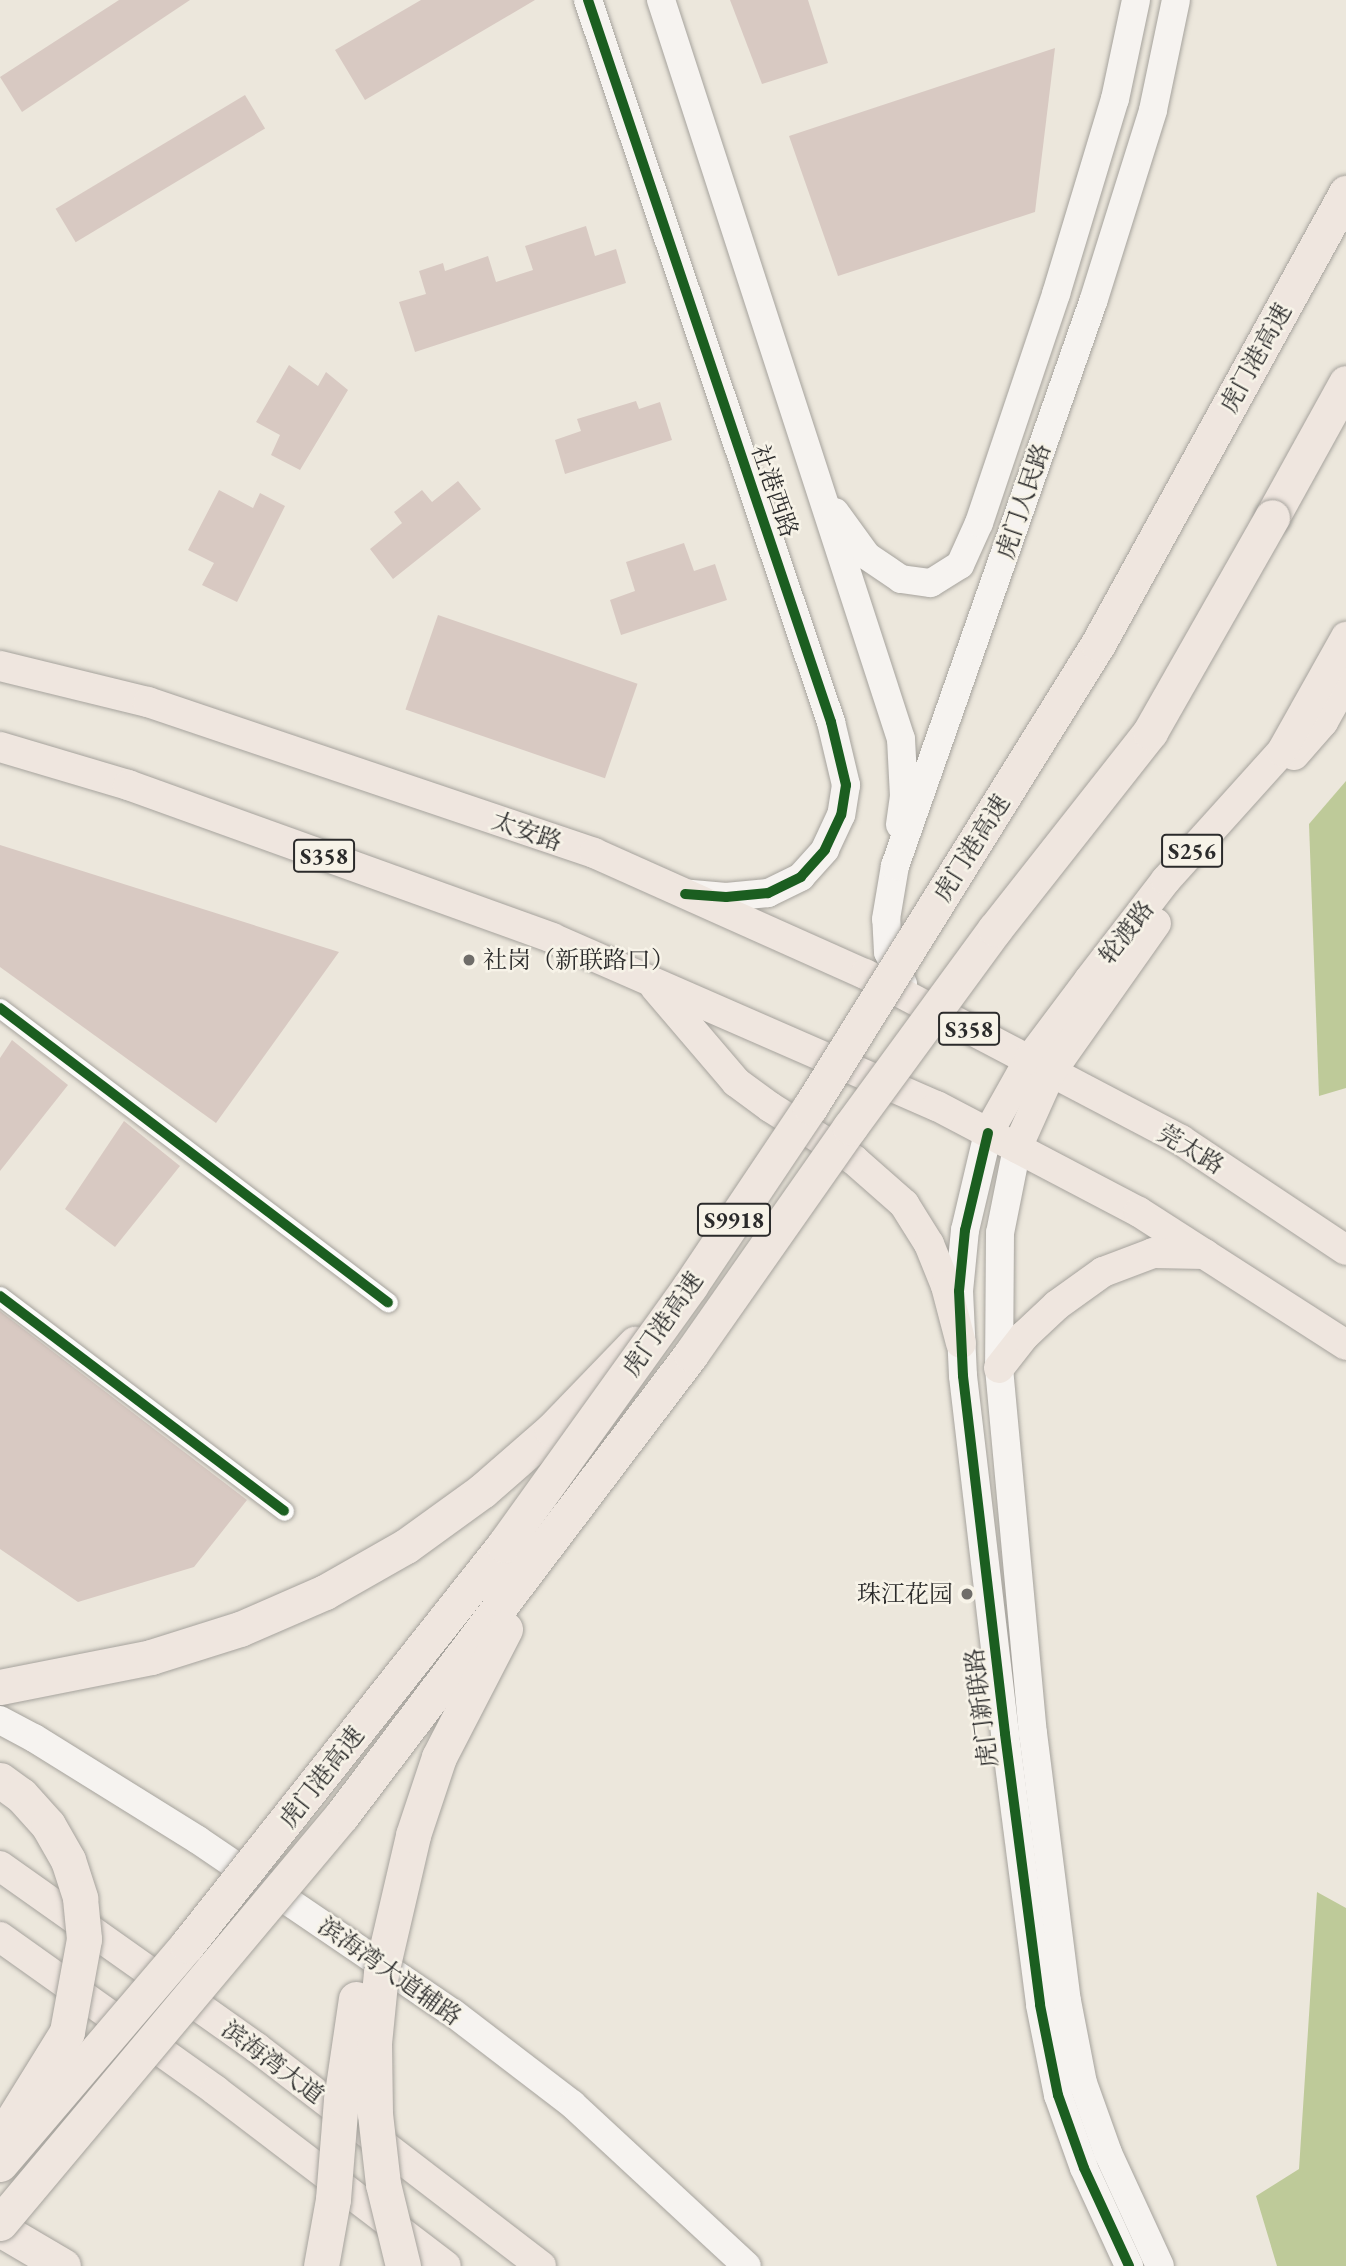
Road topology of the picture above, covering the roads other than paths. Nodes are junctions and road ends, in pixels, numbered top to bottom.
1 (588, 0) edge
2 (661, 0) edge
3 (1136, 0) edge
4 (1176, 0) edge
5 (1346, 193) edge
6 (1346, 383) edge
7 (813, 472) junction
8 (1346, 637) edge
9 (0, 666) edge
10 (1346, 681) edge
11 (0, 747) edge
12 (895, 866) junction
13 (685, 894) junction
14 (644, 978) junction
15 (910, 997) junction
16 (0, 1008) edge
17 (1040, 1066) junction
18 (988, 1133) junction
19 (1017, 1148) junction
20 (1346, 1250) edge
21 (1205, 1254) junction
22 (690, 1286) junction
23 (0, 1296) edge
24 (388, 1303) dead end
25 (961, 1343) junction
26 (1346, 1345) edge
27 (999, 1368) junction
28 (284, 1511) dead end
29 (569, 1518) junction
30 (0, 1687) edge
31 (0, 1720) edge
32 (439, 1757) junction
33 (0, 1780) edge
34 (0, 1866) edge
35 (0, 1937) edge
36 (0, 2140) edge
37 (0, 2164) edge
38 (0, 2223) edge
39 (0, 2229) edge
40 (64, 2266) edge
41 (321, 2266) edge
42 (403, 2266) edge
43 (446, 2266) edge
44 (541, 2266) edge
45 (747, 2266) edge
46 (1129, 2266) edge
47 (1160, 2266) edge

1 - 13 street, 社港西路
2 - 7 street, 社港西路
3 - 7 street, 虎门人民路
4 - 12 street, 虎门人民路
5 - 22 highway, 虎门港高速 / S9918, bridge
6 - 29 highway, 虎门港高速 / S9918, bridge
7 - 12 street, 社港西路
8 - 17 main road, 轮渡路 / S256
9 - 13 main road, 太安路 / S358
10 - 17 main road, 轮渡路 / S256
11 - 14 main road, S358
12 - 15 street, 虎门人民路
13 - 15 main road, 太安路 / S358
14 - 18 main road, S358
14 - 25 main road
15 - 17 main road, 太安路 / S358
16 - 24 street
17 - 18 main road, 轮渡路 / S256
17 - 19 main road, 轮渡路 / S256
17 - 20 main road, 莞太路
18 - 19 main road
18 - 25 street, 虎门新联路 / S256
19 - 21 main road
19 - 27 street, 虎门新联路 / S256
21 - 26 main road
21 - 27 main road
22 - 30 highway, bridge
22 - 37 highway, 虎门港高速 / S9918, bridge
23 - 28 street
25 - 46 street, 虎门新联路
27 - 47 street, 虎门新联路
29 - 32 highway, bridge
29 - 38 highway, 虎门港高速 / S9918, bridge
31 - 45 street, 滨海湾大道辅路
32 - 41 highway, bridge
32 - 42 highway, bridge
33 - 36 highway, bridge
34 - 44 main road, 滨海湾大道, bridge
35 - 43 main road, bridge
39 - 40 highway

